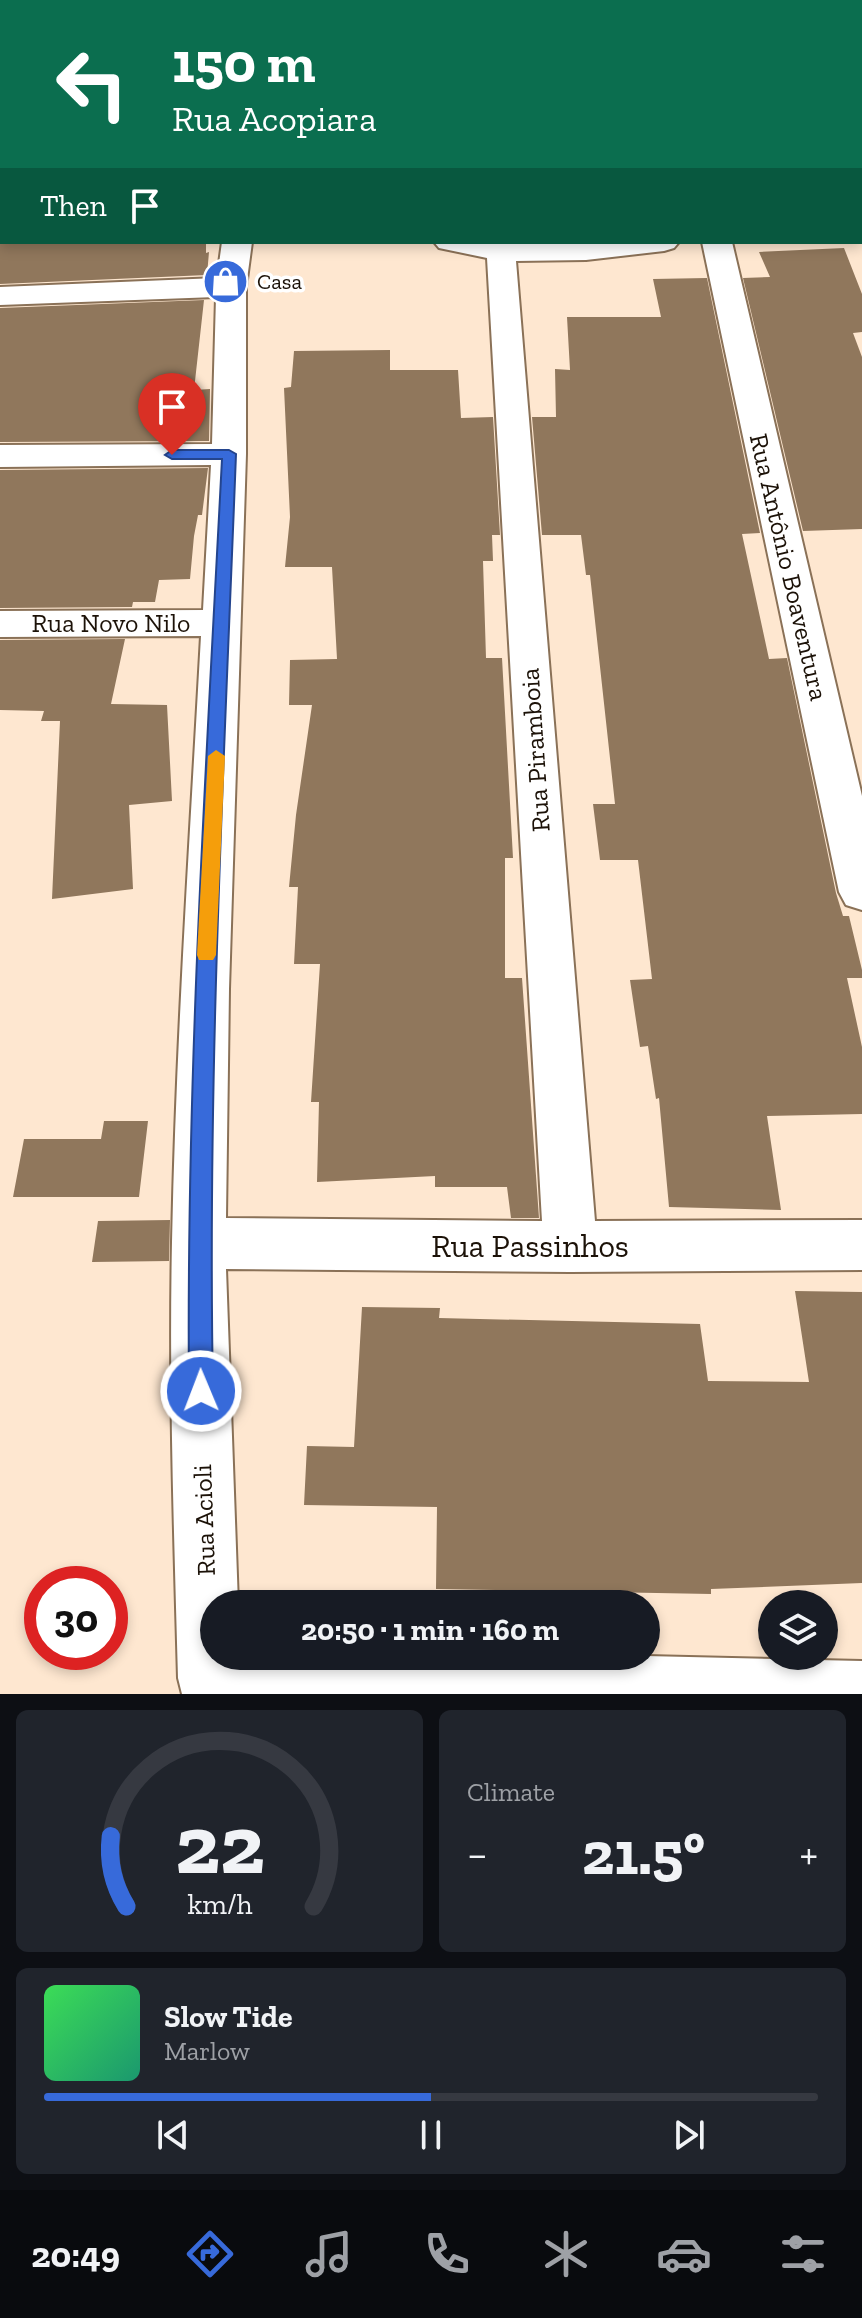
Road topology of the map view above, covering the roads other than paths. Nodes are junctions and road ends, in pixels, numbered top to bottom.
1 (237, 244) edge
2 (459, 244) edge
3 (647, 244) edge
4 (717, 244) edge
5 (501, 252) junction
6 (231, 287) junction
7 (0, 296) edge
8 (229, 454) junction
9 (0, 456) edge
10 (223, 623) junction
11 (0, 624) edge
12 (862, 892) edge
13 (199, 1243) junction
14 (862, 1245) edge
15 (570, 1247) junction
16 (212, 1686) edge
17 (862, 1693) edge

1 - 6 street, Rua Acioli
2 - 5 street
3 - 5 street
4 - 12 street, Rua Antônio Boaventura
5 - 15 street, Rua Piramboia
6 - 7 street
6 - 8 street, Rua Acioli
8 - 9 street
8 - 10 street, Rua Acioli
10 - 11 street, Rua Novo Nilo
10 - 13 street, Rua Acioli
13 - 15 street, Rua Passinhos
13 - 16 street, Rua Acioli
14 - 15 street, Rua Passinhos
16 - 17 street

